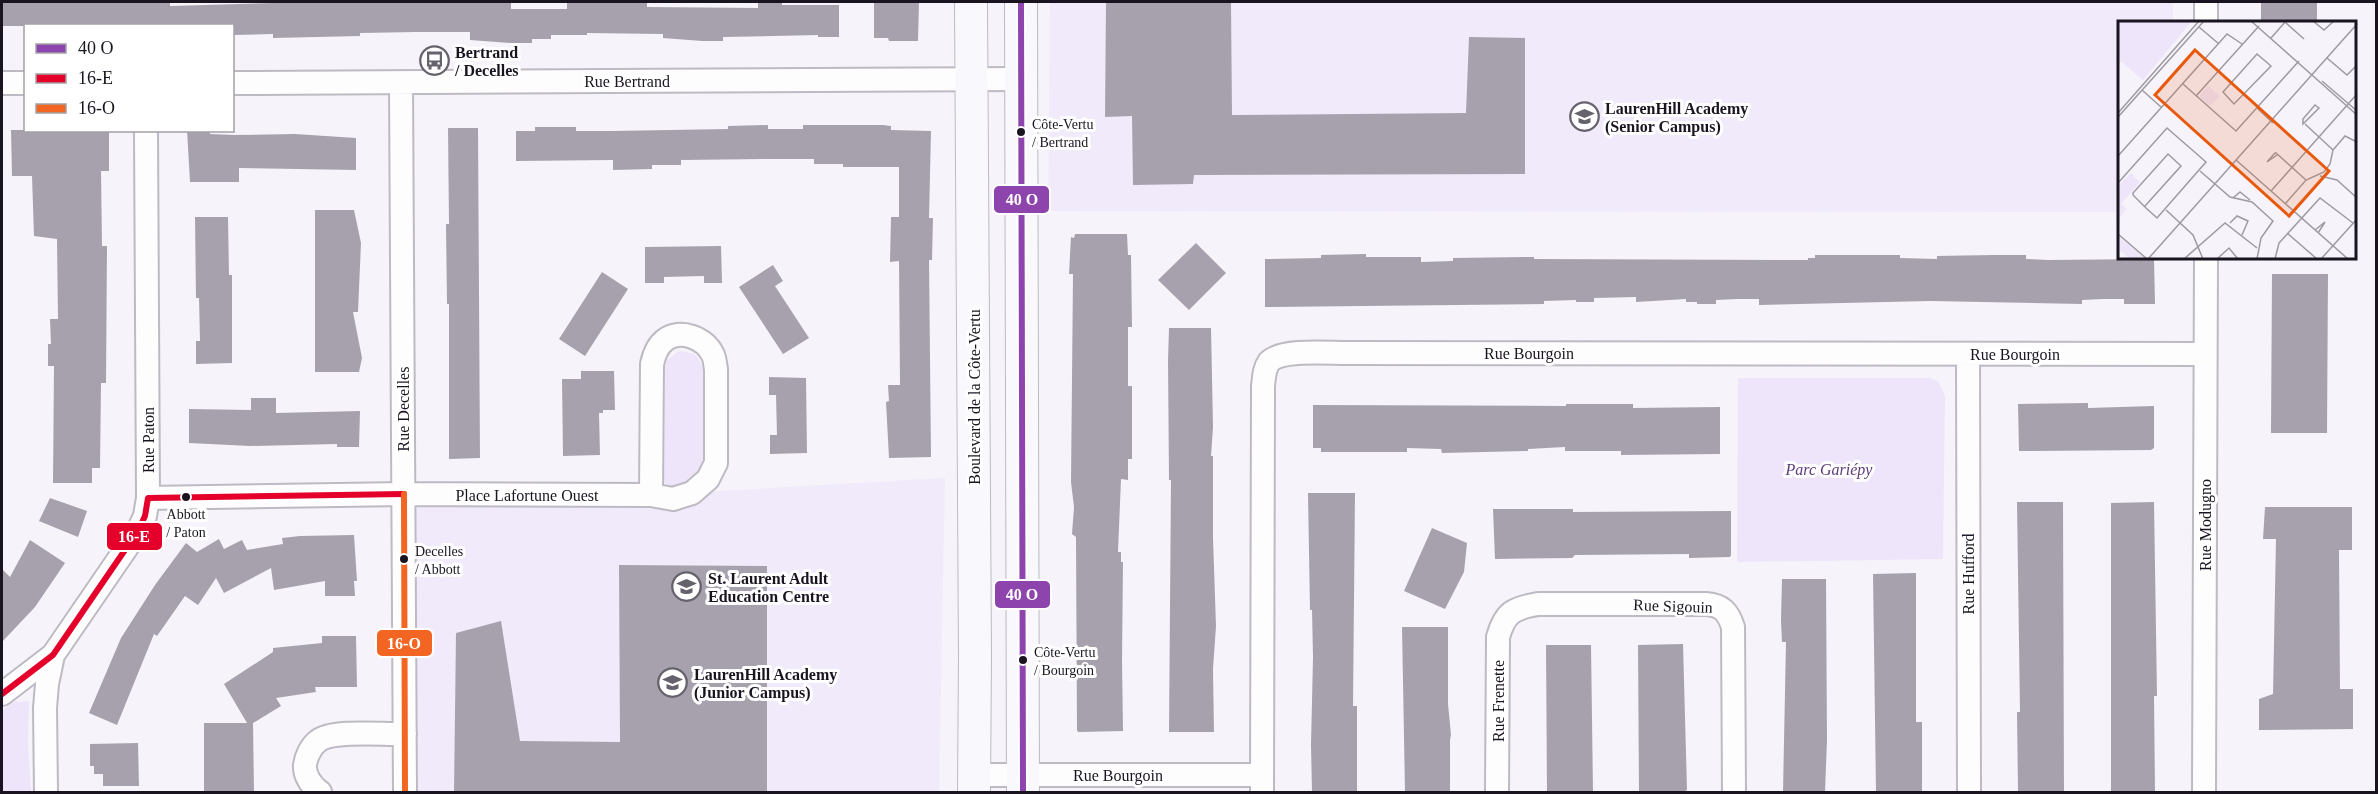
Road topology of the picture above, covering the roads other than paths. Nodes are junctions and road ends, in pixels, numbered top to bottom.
1 (971, 2) edge
2 (1021, 2) edge
3 (2206, 2) edge
4 (2206, 21) edge
5 (973, 78) junction
6 (1022, 79) junction
7 (2, 83) edge
8 (24, 83) edge
9 (234, 83) edge
10 (401, 83) junction
11 (146, 132) edge
12 (2206, 260) edge
13 (2205, 354) junction
14 (1968, 355) junction
15 (404, 494) junction
16 (651, 495) junction
17 (148, 498) junction
18 (1509, 613) joint
19 (53, 655) junction
20 (2, 694) edge
21 (405, 734) junction
22 (1023, 783) edge
23 (974, 784) edge
24 (1262, 784) edge
25 (46, 792) edge
26 (320, 792) edge
27 (405, 792) edge
28 (1497, 792) edge
29 (1734, 792) edge
30 (1969, 792) edge
31 (2204, 792) edge

1 - 5 main road, Boulevard de la Côte-Vertu
2 - 6 main road
3 - 4 street
5 - 6 street, Rue Bertrand
5 - 10 street, Rue Bertrand
5 - 23 main road, Boulevard de la Côte-Vertu
6 - 22 main road
7 - 8 street
9 - 10 street, Rue Bertrand
10 - 15 street, Rue Decelles
11 - 17 street, Rue Paton
12 - 13 street, Rue Modugno
13 - 14 street, Rue Bourgoin
13 - 31 street, Rue Modugno
14 - 24 street, Rue Bourgoin
14 - 30 street, Rue Hufford
15 - 16 street, Place Lafortune Ouest
15 - 17 street, Place Lafortune Ouest
15 - 21 street, Rue Decelles
16 - 16 street, Place Lafortune Ouest
17 - 19 street, Rue Paton
18 - 28 street, Rue Frenette
18 - 29 street, Rue Sigouin
19 - 20 street
19 - 25 street, Rue Paton
21 - 26 street
21 - 27 street, Rue Decelles
22 - 23 street, Rue Bourgoin
22 - 24 street, Rue Bourgoin

